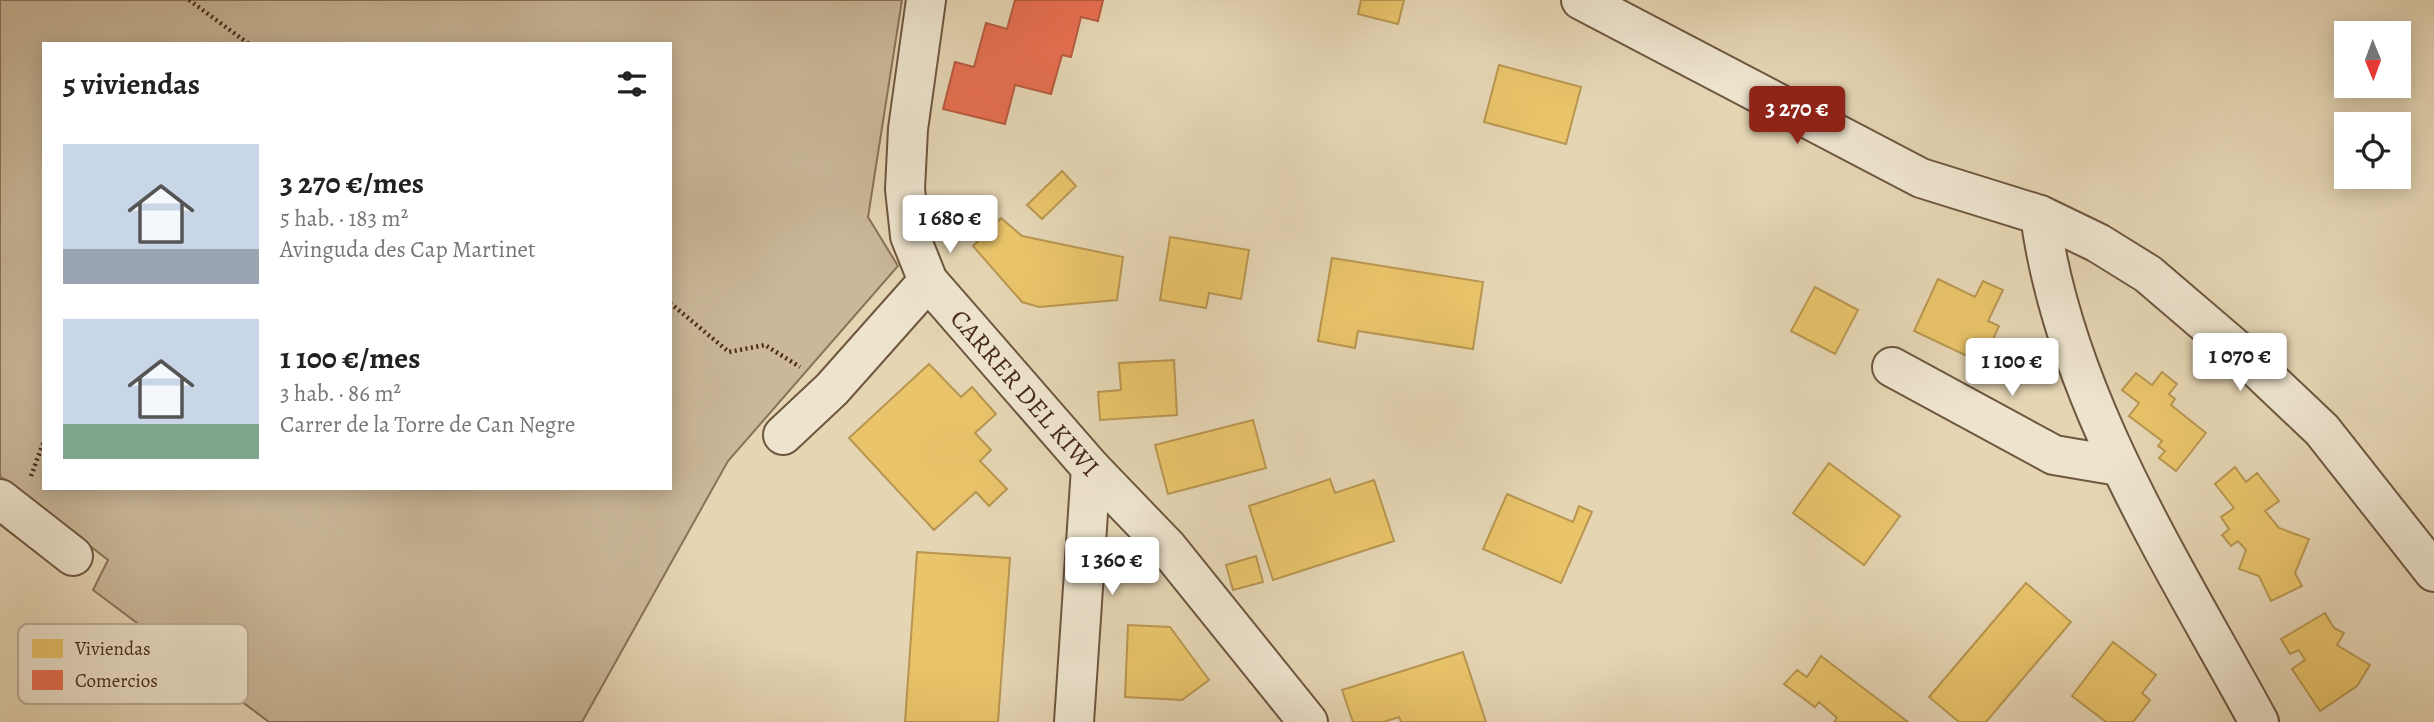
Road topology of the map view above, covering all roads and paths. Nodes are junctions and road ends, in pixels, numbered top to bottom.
1 (189, 0) edge
2 (926, 0) edge
3 (1581, 0) edge
4 (246, 42) edge
5 (2040, 215) junction
6 (928, 281) junction
7 (672, 305) edge
8 (1892, 367) dead end
9 (832, 389) junction
10 (783, 435) dead end
11 (2119, 466) junction
12 (1091, 468) junction
13 (0, 499) edge
14 (73, 556) dead end
15 (2434, 572) edge
16 (1074, 722) edge
17 (1308, 722) edge
18 (2259, 722) edge

1 - 4 path
2 - 6 street, CARRER DEL KIWI
3 - 5 street
5 - 11 street
5 - 15 street
6 - 9 street
6 - 12 street, CARRER DEL KIWI
7 - 9 path
8 - 11 street
9 - 10 street
11 - 18 street
12 - 16 street
12 - 17 street, CARRER DEL KIWI
13 - 14 street

